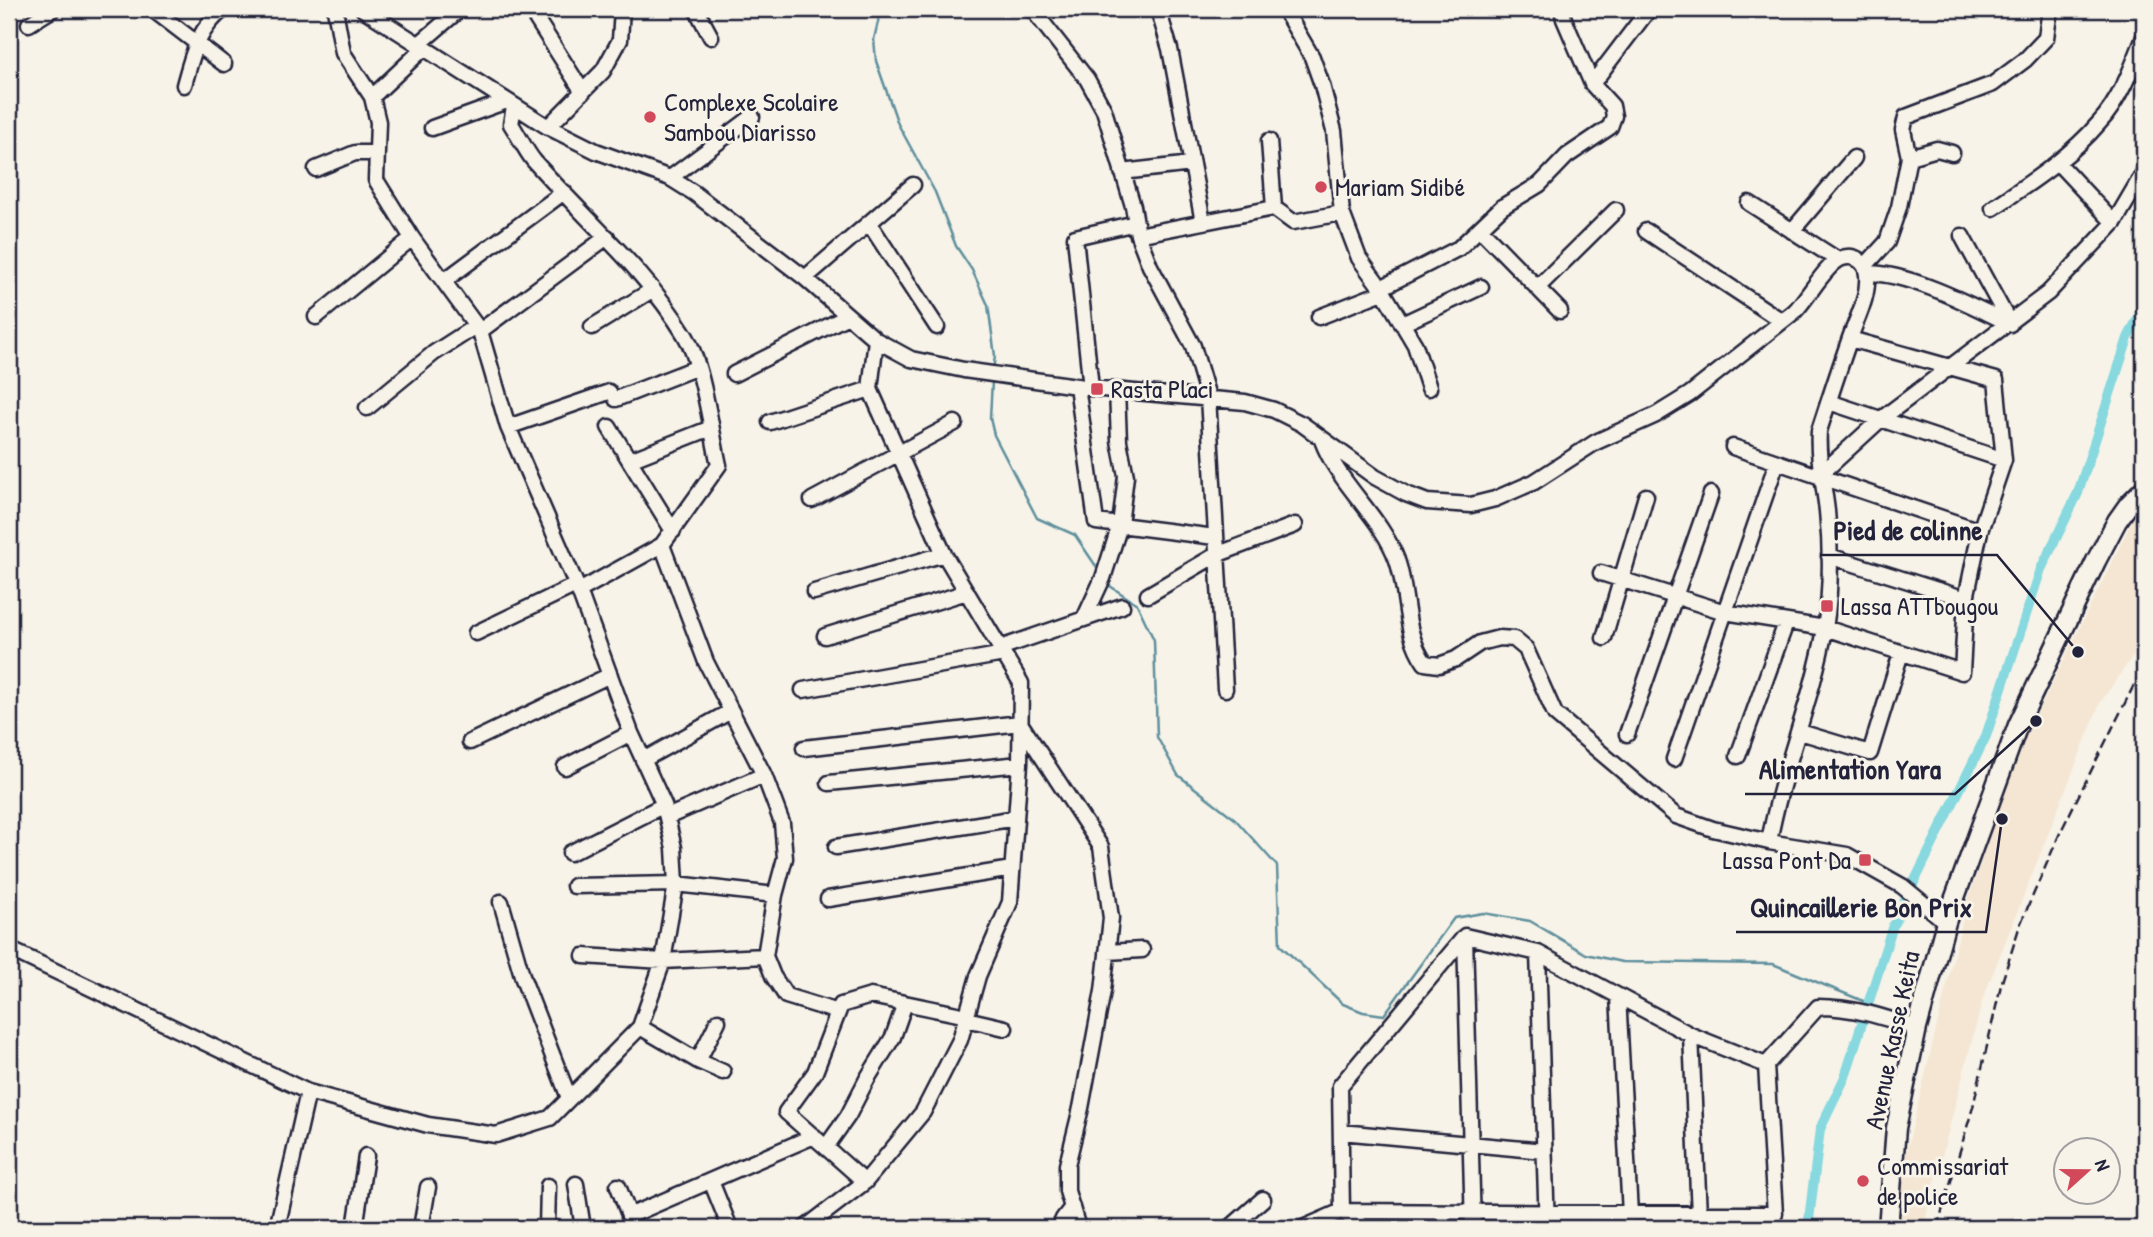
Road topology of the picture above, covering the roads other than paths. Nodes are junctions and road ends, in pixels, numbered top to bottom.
1 (53, 9) edge
2 (152, 9) edge
3 (224, 9) edge
4 (335, 9) edge
5 (460, 9) edge
6 (530, 9) edge
7 (622, 9) edge
8 (696, 9) edge
9 (1032, 9) edge
10 (1157, 9) edge
11 (1284, 9) edge
12 (1562, 9) edge
13 (1649, 9) edge
14 (2050, 9) edge
15 (368, 10) edge
16 (29, 24) dead end
17 (711, 37) dead end
18 (2144, 37) edge
19 (196, 42) junction
20 (421, 47) junction
21 (224, 64) dead end
22 (1591, 84) junction
23 (184, 85) dead end
24 (583, 92) junction
25 (372, 97) junction
26 (510, 103) junction
27 (752, 117) dead end
28 (548, 127) junction
29 (432, 128) dead end
30 (1269, 141) dead end
31 (377, 153) junction
32 (1952, 153) dead end
33 (1909, 157) junction
34 (1854, 158) dead end
35 (2058, 163) junction
36 (1192, 164) junction
37 (316, 169) dead end
38 (1122, 172) junction
39 (2144, 172) edge
40 (670, 177) junction
41 (913, 186) dead end
42 (564, 191) junction
43 (1749, 204) dead end
44 (1274, 208) junction
45 (1993, 208) dead end
46 (1616, 210) dead end
47 (1342, 213) junction
48 (1203, 222) junction
49 (869, 223) junction
50 (2114, 223) junction
51 (1137, 229) junction
52 (1480, 229) junction
53 (1646, 230) dead end
54 (1792, 231) junction
55 (1962, 236) dead end
56 (607, 237) junction
57 (412, 238) junction
58 (1838, 260) junction
59 (1866, 269) junction
60 (805, 278) junction
61 (444, 281) junction
62 (1481, 287) dead end
63 (1537, 288) junction
64 (652, 290) junction
65 (1382, 290) junction
66 (1560, 311) dead end
67 (848, 316) junction
68 (316, 317) dead end
69 (1319, 317) dead end
70 (1782, 321) junction
71 (1402, 324) junction
72 (2010, 324) junction
73 (592, 327) dead end
74 (937, 327) dead end
75 (478, 329) junction
76 (1850, 339) junction
77 (877, 340) junction
78 (698, 366) junction
79 (1952, 367) junction
80 (734, 374) dead end
81 (1084, 387) junction
82 (1429, 388) dead end
83 (870, 389) junction
84 (1117, 390) junction
85 (1208, 397) junction
86 (1829, 401) junction
87 (367, 408) dead end
88 (1881, 419) junction
89 (770, 422) dead end
90 (955, 423) dead end
91 (508, 427) junction
92 (609, 427) dead end
93 (711, 428) junction
94 (1321, 436) junction
95 (1733, 447) dead end
96 (899, 453) junction
97 (630, 460) junction
98 (2004, 460) junction
99 (1777, 462) junction
100 (1822, 475) junction
101 (2144, 489) edge
102 (1711, 494) dead end
103 (1646, 496) dead end
104 (812, 500) dead end
105 (1120, 525) junction
106 (1295, 525) dead end
107 (673, 531) junction
108 (1980, 531) junction
109 (1215, 537) junction
110 (662, 545) junction
111 (944, 555) junction
112 (1216, 555) junction
113 (1829, 556) junction
114 (1601, 573) dead end
115 (1622, 579) junction
116 (577, 588) junction
117 (814, 592) dead end
118 (967, 592) junction
119 (1148, 595) dead end
120 (1675, 596) junction
121 (1966, 599) junction
122 (1122, 606) dead end
123 (1726, 612) junction
124 (1084, 619) junction
125 (1786, 623) junction
126 (1825, 628) junction
127 (476, 633) dead end
128 (825, 636) dead end
129 (1604, 638) dead end
130 (1002, 651) junction
131 (1901, 653) junction
132 (610, 675) junction
133 (1224, 689) dead end
134 (803, 690) dead end
135 (731, 711) junction
136 (1020, 723) junction
137 (1800, 732) junction
138 (631, 733) junction
139 (1627, 734) dead end
140 (470, 742) dead end
141 (804, 748) dead end
142 (1738, 756) dead end
143 (1674, 759) dead end
144 (643, 760) junction
145 (1020, 764) junction
146 (565, 767) dead end
147 (764, 775) junction
148 (829, 783) dead end
149 (665, 811) junction
150 (1016, 818) junction
151 (1769, 842) junction
152 (836, 847) dead end
153 (570, 853) dead end
154 (1012, 869) junction
155 (676, 884) junction
156 (574, 886) dead end
157 (775, 895) junction
158 (828, 899) dead end
159 (501, 902) dead end
160 (1946, 922) junction
161 (1465, 936) junction
162 (9, 949) edge
163 (1142, 950) dead end
164 (1107, 952) junction
165 (1538, 953) junction
166 (584, 956) dead end
167 (765, 956) junction
168 (663, 961) junction
169 (1618, 996) junction
170 (905, 1003) junction
171 (838, 1012) junction
172 (966, 1017) junction
173 (718, 1021) dead end
174 (640, 1027) junction
175 (1005, 1028) dead end
176 (1917, 1028) junction
177 (1691, 1035) junction
178 (698, 1061) junction
179 (1766, 1065) junction
180 (723, 1072) dead end
181 (308, 1092) junction
182 (569, 1098) junction
183 (1340, 1132) junction
184 (814, 1136) junction
185 (1471, 1144) junction
186 (826, 1147) junction
187 (1544, 1151) junction
188 (366, 1156) dead end
189 (711, 1181) junction
190 (865, 1182) junction
191 (576, 1184) dead end
192 (548, 1186) dead end
193 (618, 1186) dead end
194 (428, 1188) dead end
195 (1263, 1199) dead end
196 (1072, 1207) junction
197 (1342, 1211) junction
198 (1472, 1212) junction
199 (1630, 1214) junction
200 (1699, 1214) junction
201 (1547, 1221) edge
202 (632, 1222) edge
203 (278, 1228) edge
204 (355, 1228) edge
205 (421, 1228) edge
206 (547, 1228) edge
207 (583, 1228) edge
208 (730, 1228) edge
209 (805, 1228) edge
210 (1059, 1228) edge
211 (1078, 1228) edge
212 (1230, 1228) edge
213 (1303, 1228) edge
214 (1365, 1228) edge
215 (1473, 1228) edge
216 (1888, 1228) edge

1 - 16 street
2 - 19 street
3 - 19 street
4 - 25 street
5 - 20 street
6 - 24 street
7 - 24 street
8 - 17 street
9 - 38 street
10 - 36 street
11 - 47 street
12 - 22 street
13 - 22 street
14 - 33 street
15 - 20 street
18 - 35 street
19 - 21 street
19 - 23 street
20 - 25 street
20 - 26 street
22 - 52 street
24 - 28 street
25 - 31 street
26 - 28 street
26 - 29 street
26 - 42 street
27 - 40 street
28 - 40 street
30 - 44 street
31 - 37 street
31 - 57 street
32 - 33 street
33 - 59 street
34 - 54 street
35 - 45 street
35 - 50 street
36 - 38 street
36 - 48 street
38 - 51 street
39 - 50 street
40 - 60 street
41 - 49 street
42 - 56 street
42 - 61 street
43 - 54 street
44 - 47 street
44 - 48 street
46 - 63 street
47 - 65 street
48 - 51 street
49 - 60 street
49 - 74 street
50 - 72 street
51 - 81 street
51 - 85 street
52 - 63 street
52 - 65 street
53 - 70 street
54 - 58 street
55 - 72 street
56 - 64 street
56 - 75 street
57 - 61 street
57 - 68 street
58 - 59 street
58 - 70 street
59 - 72 street
59 - 76 street
60 - 67 street
61 - 75 street
62 - 71 street
63 - 66 street
64 - 73 street
64 - 78 street
65 - 69 street
65 - 71 street
67 - 77 street
67 - 80 street
70 - 94 street
71 - 82 street
72 - 79 street
75 - 87 street
75 - 91 street
76 - 79 street
76 - 86 street
77 - 81 street
77 - 83 street
78 - 91 street
78 - 93 street
79 - 88 street
79 - 98 street
81 - 84 street
81 - 105 street
83 - 89 street
83 - 96 street
84 - 85 street
84 - 105 street
85 - 94 street
85 - 109 street
86 - 88 street
86 - 100 street
88 - 98 street
88 - 100 street
90 - 96 street
91 - 116 street
92 - 97 street
93 - 97 street
93 - 107 street
94 - 151 street
95 - 99 street
96 - 104 street
96 - 111 street
97 - 107 street
98 - 108 street
99 - 100 street
99 - 123 street
100 - 108 street
100 - 113 street
101 - 160 main road, Avenue Kasse Keita
102 - 120 street
103 - 115 street
105 - 109 street
105 - 124 street
106 - 112 street
107 - 110 street
108 - 121 street
109 - 112 street
110 - 116 street
110 - 135 street
111 - 117 street
111 - 118 street
112 - 119 street
112 - 133 street
113 - 121 street
113 - 126 street
114 - 115 street
115 - 120 street
115 - 129 street
116 - 127 street
116 - 132 street
118 - 128 street
118 - 130 street
120 - 123 street
120 - 139 street
121 - 131 street
122 - 124 street
123 - 125 street
123 - 143 street
124 - 130 street
125 - 126 street
125 - 142 street
126 - 131 street
126 - 137 street
130 - 134 street
130 - 136 street
131 - 137 street
132 - 138 street
132 - 140 street
135 - 144 street
135 - 147 street
136 - 141 street
136 - 145 street
136 - 164 street
137 - 151 street
138 - 144 street
138 - 146 street
144 - 149 street
145 - 148 street
145 - 150 street
147 - 149 street
147 - 157 street
149 - 153 street
149 - 155 street
150 - 152 street
150 - 154 street
151 - 160 street
154 - 158 street
154 - 172 street
155 - 156 street
155 - 157 street
155 - 168 street
157 - 167 street
159 - 182 street
160 - 176 main road, Avenue Kasse Keita
161 - 165 street
161 - 183 street
161 - 185 street
162 - 181 street
163 - 164 street
164 - 196 street
165 - 169 street
165 - 187 street
166 - 168 street
167 - 168 street
167 - 171 street
168 - 174 street
169 - 177 street
169 - 199 street
170 - 171 street
170 - 172 street
170 - 186 street
171 - 184 street
172 - 175 street
172 - 190 street
173 - 178 street
174 - 178 street
174 - 182 street
176 - 179 street
176 - 216 main road, Avenue Kasse Keita
177 - 179 street
177 - 200 street
178 - 180 street
179 - 200 street
181 - 182 street
181 - 203 street
183 - 185 street
183 - 197 street
184 - 186 street
184 - 189 street
185 - 187 street
185 - 198 street
186 - 190 street
187 - 201 street
188 - 204 street
189 - 202 street
189 - 208 street
190 - 209 street
191 - 207 street
192 - 206 street
193 - 202 street
194 - 205 street
195 - 212 street
196 - 210 street
196 - 211 street
197 - 198 street
197 - 213 street
197 - 214 street
198 - 201 street
198 - 215 street
199 - 200 street
199 - 201 street

